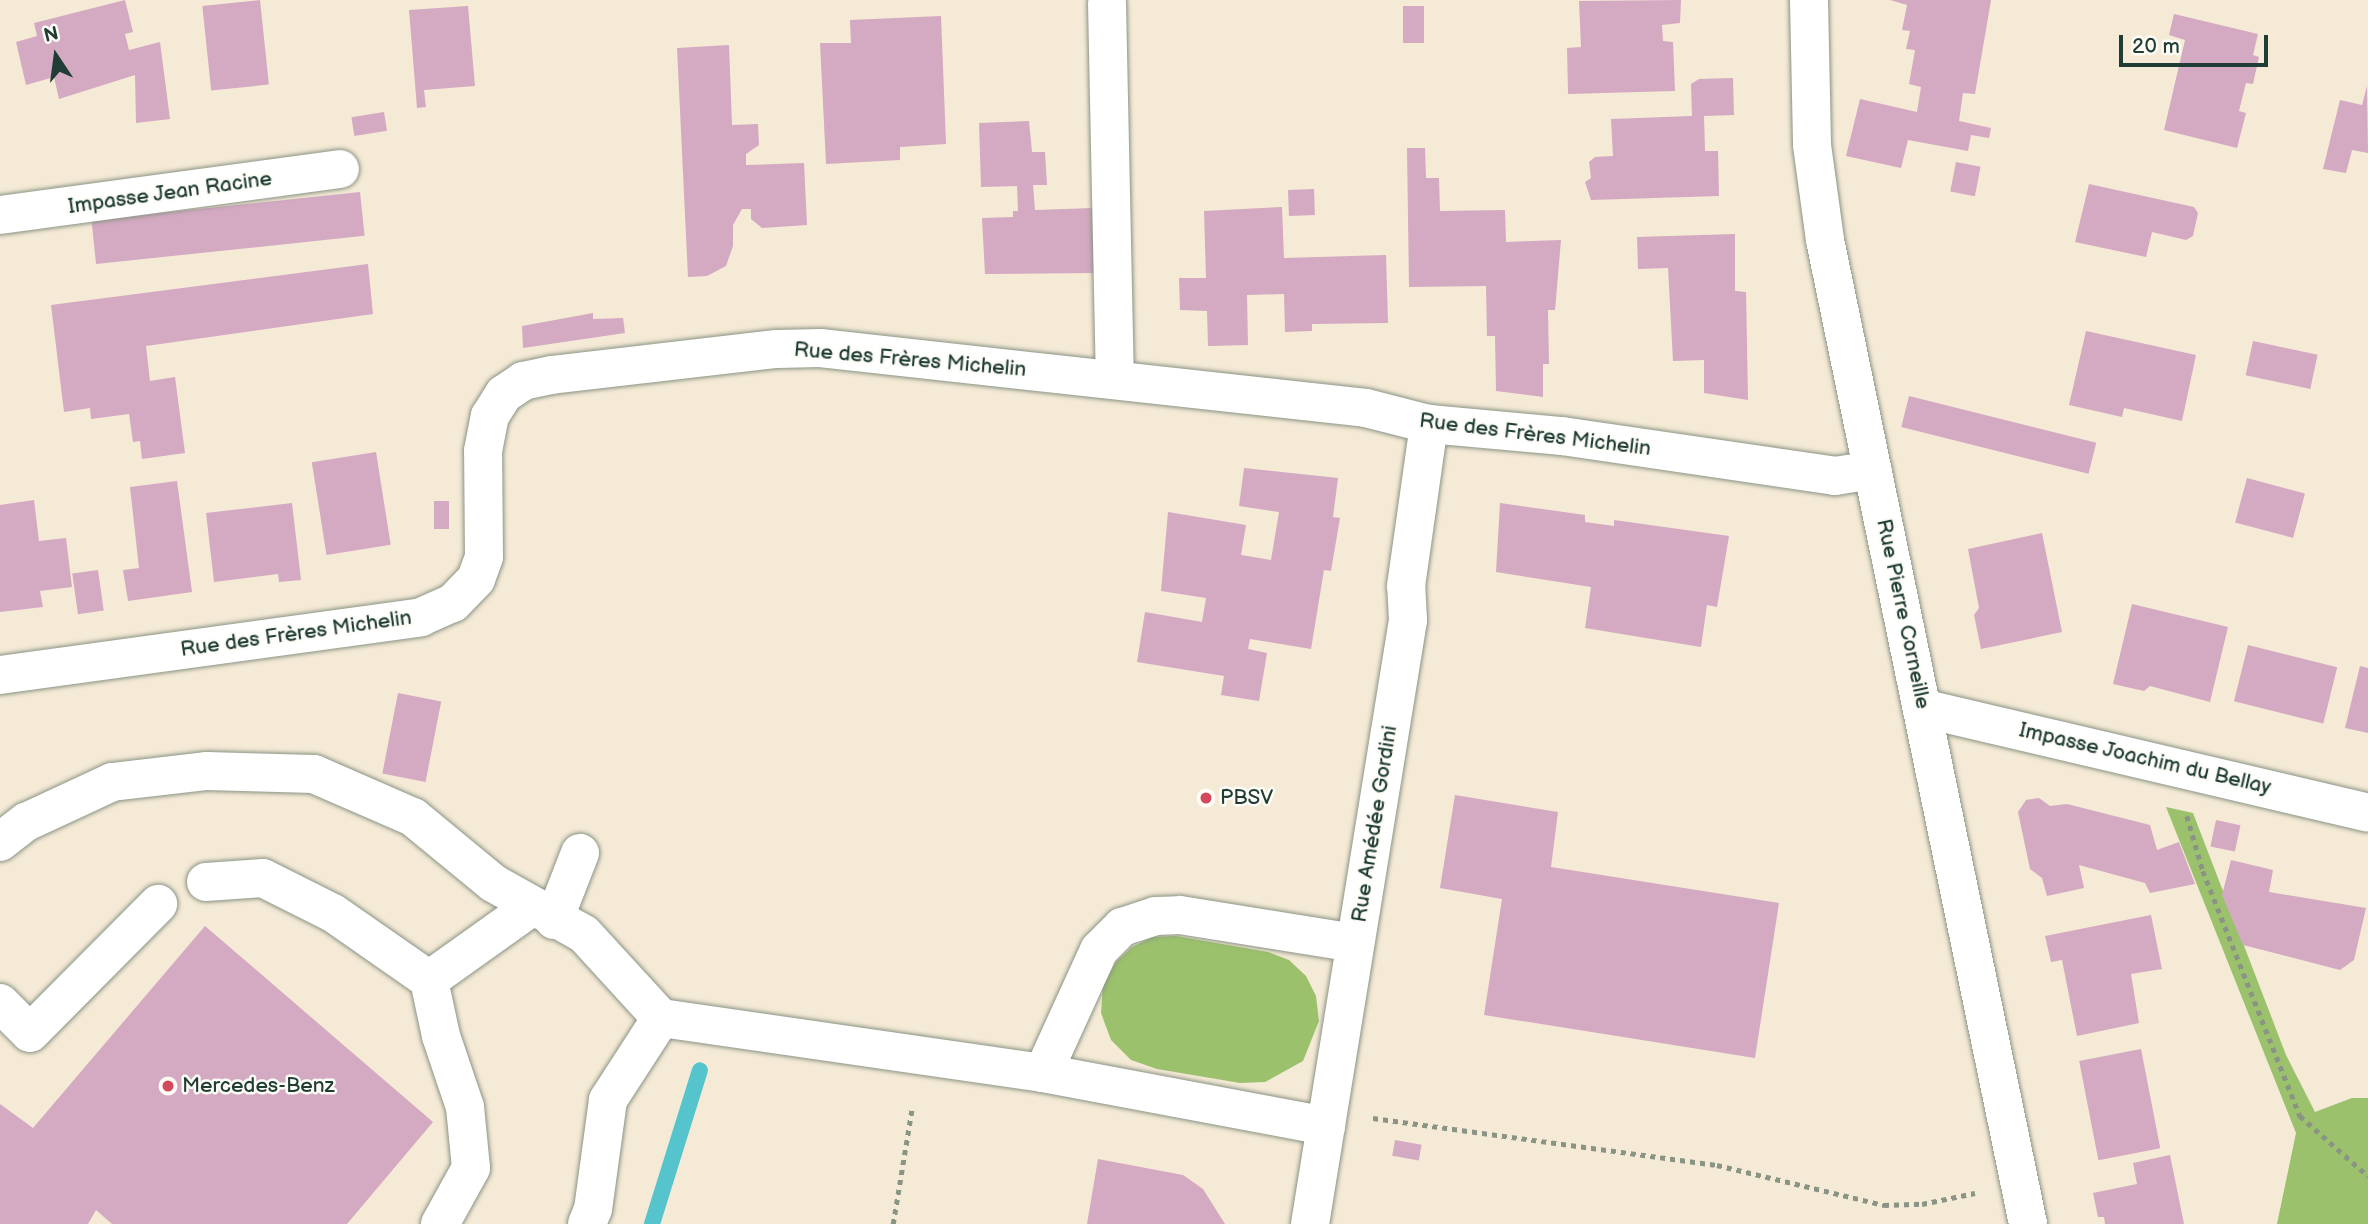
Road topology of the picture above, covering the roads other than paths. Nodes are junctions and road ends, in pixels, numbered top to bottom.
1 (1809, 0) edge
2 (1107, 3) dead end
3 (340, 169) dead end
4 (0, 215) edge
5 (1115, 380) junction
6 (1429, 424) junction
7 (1872, 470) junction
8 (0, 675) edge
9 (1922, 708) junction
10 (2368, 813) edge
11 (0, 842) edge
12 (580, 853) dead end
13 (206, 882) dead end
14 (158, 904) dead end
15 (542, 914) junction
16 (1355, 943) junction
17 (429, 979) junction
18 (0, 1003) edge
19 (661, 1018) junction
20 (1043, 1073) junction
21 (1327, 1118) junction
22 (440, 1224) edge
23 (587, 1224) edge
24 (1310, 1224) edge
25 (2028, 1224) edge

1 - 7 street, Rue Pierre Corneille
2 - 5 street
3 - 4 street, Impasse Jean Racine
5 - 6 street, Rue des Frères Michelin
5 - 8 street, Rue des Frères Michelin
6 - 7 street, Rue des Frères Michelin
6 - 16 street, Rue Amédée Gordini
7 - 9 street, Rue Pierre Corneille
9 - 10 street, Impasse Joachim du Bellay
9 - 25 street, Rue Pierre Corneille
11 - 15 street
12 - 15 street
13 - 17 street
14 - 18 street
15 - 17 street
15 - 19 street
16 - 20 street
16 - 21 street, Rue Amédée Gordini
17 - 22 street
19 - 20 street
19 - 23 street
20 - 21 street
21 - 24 street, Rue Amédée Gordini

